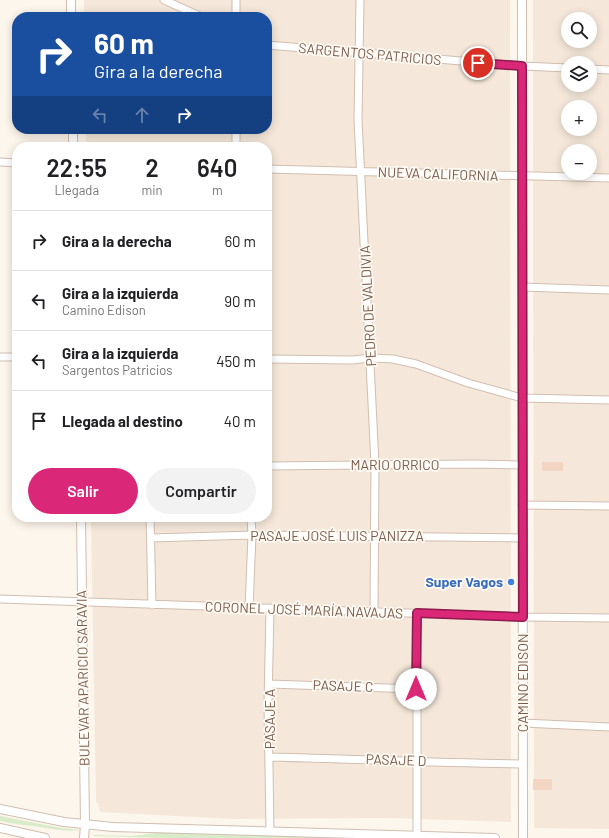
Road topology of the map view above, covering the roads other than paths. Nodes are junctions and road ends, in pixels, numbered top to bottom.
1 (71, 0) edge
2 (164, 0) edge
3 (236, 0) edge
4 (360, 0) edge
5 (522, 0) edge
6 (71, 12) edge
7 (191, 12) edge
8 (236, 12) edge
9 (272, 45) edge
10 (360, 53) junction
11 (522, 66) junction
12 (561, 68) edge
13 (597, 69) edge
14 (609, 70) edge
15 (0, 162) edge
16 (12, 163) edge
17 (272, 169) edge
18 (360, 172) junction
19 (522, 176) junction
20 (609, 178) edge
21 (522, 287) junction
22 (609, 290) edge
23 (0, 357) edge
24 (12, 357) edge
25 (371, 358) junction
26 (272, 359) edge
27 (522, 398) junction
28 (609, 400) edge
29 (375, 464) junction
30 (522, 465) junction
31 (272, 466) edge
32 (522, 505) junction
33 (609, 506) edge
34 (81, 522) edge
35 (150, 522) edge
36 (251, 522) edge
37 (252, 535) junction
38 (374, 536) junction
39 (151, 538) junction
40 (522, 538) junction
41 (0, 599) edge
42 (82, 601) junction
43 (152, 605) junction
44 (249, 608) junction
45 (270, 608) junction
46 (374, 612) junction
47 (417, 613) junction
48 (523, 617) junction
49 (609, 618) edge
50 (269, 684) junction
51 (416, 689) junction
52 (523, 723) junction
53 (609, 727) edge
54 (270, 757) junction
55 (416, 760) junction
56 (523, 764) junction
57 (0, 809) edge
58 (85, 825) junction
59 (0, 828) edge
60 (270, 830) junction
61 (417, 835) junction
62 (45, 838) edge
63 (84, 838) edge
64 (495, 838) edge
65 (523, 838) edge

1 - 6 street
2 - 7 street
3 - 8 street
4 - 10 street, PEDRO DE VALDIVIA
5 - 11 street, CAMINO EDISON
9 - 10 street, SARGENTOS PATRICIOS
10 - 11 street, SARGENTOS PATRICIOS
10 - 18 street, PEDRO DE VALDIVIA
11 - 12 street, SARGENTOS PATRICIOS
11 - 19 street, CAMINO EDISON
13 - 14 street
15 - 16 street
17 - 18 street, NUEVA CALIFORNIA
18 - 19 street, NUEVA CALIFORNIA
18 - 25 street, PEDRO DE VALDIVIA
19 - 20 street, NUEVA CALIFORNIA
19 - 21 street, CAMINO EDISON
21 - 22 street
21 - 27 street, CAMINO EDISON
23 - 24 street
25 - 26 street
25 - 27 street
25 - 29 street, PEDRO DE VALDIVIA
27 - 28 street
27 - 30 street, CAMINO EDISON
29 - 30 street, MARIO ORRICO
29 - 31 street, MARIO ORRICO
29 - 38 street, PEDRO DE VALDIVIA
30 - 32 street, CAMINO EDISON
32 - 33 street
32 - 40 street, CAMINO EDISON
34 - 42 street, BULEVAR APARICIO SARAVIA
35 - 39 street
36 - 37 street
37 - 38 street, PASAJE JOSÉ LUIS PANIZZA
37 - 39 street, PASAJE JOSÉ LUIS PANIZZA
37 - 44 street
38 - 40 street, PASAJE JOSÉ LUIS PANIZZA
38 - 46 street, PEDRO DE VALDIVIA
39 - 43 street
40 - 48 street, CAMINO EDISON
41 - 42 street, CORONEL JOSÉ MARÍA NAVAJAS
42 - 43 street, CORONEL JOSÉ MARÍA NAVAJAS
42 - 58 street, BULEVAR APARICIO SARAVIA
43 - 44 street, CORONEL JOSÉ MARÍA NAVAJAS
44 - 45 street, CORONEL JOSÉ MARÍA NAVAJAS
45 - 46 street, CORONEL JOSÉ MARÍA NAVAJAS
45 - 50 street, PASAJE A
46 - 47 street, CORONEL JOSÉ MARÍA NAVAJAS
47 - 48 street, CORONEL JOSÉ MARÍA NAVAJAS
47 - 51 street
48 - 49 street, CORONEL JOSÉ MARÍA NAVAJAS
48 - 52 street, CAMINO EDISON
50 - 51 street, PASAJE C
50 - 54 street, PASAJE A
51 - 55 street
52 - 53 street
52 - 56 street, CAMINO EDISON
54 - 55 street, PASAJE D
54 - 60 street, PASAJE A
55 - 56 street, PASAJE D
55 - 61 street
56 - 65 street, CAMINO EDISON
57 - 58 street
58 - 60 street
58 - 63 street, BULEVAR APARICIO SARAVIA
59 - 62 street
60 - 61 street
61 - 64 street

